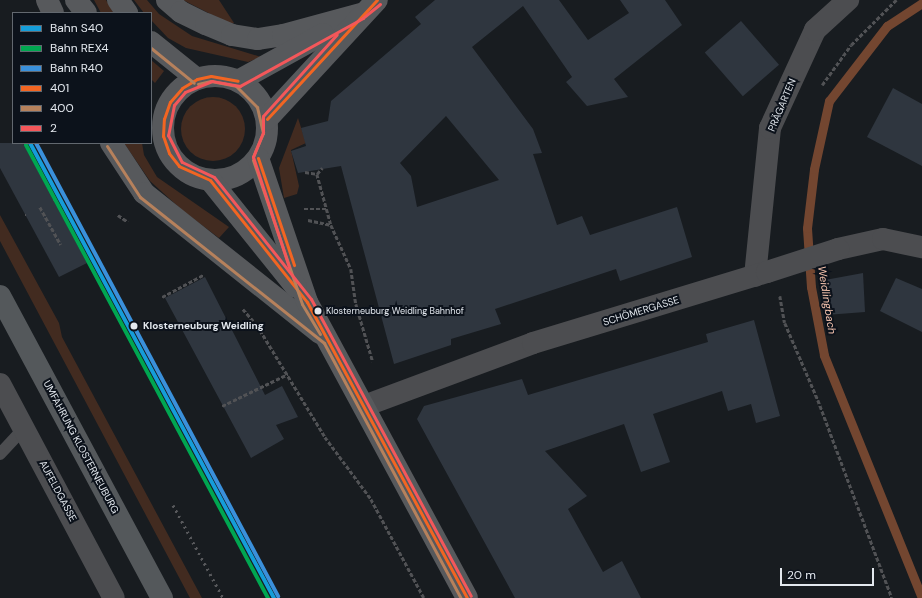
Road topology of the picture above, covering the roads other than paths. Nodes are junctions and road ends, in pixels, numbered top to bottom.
1 (48, 0) edge
2 (76, 0) edge
3 (118, 0) edge
4 (167, 0) edge
5 (848, 0) edge
6 (369, 7) edge
7 (53, 12) edge
8 (85, 12) edge
9 (126, 12) edge
10 (152, 43) edge
11 (197, 79) junction
12 (238, 81) junction
13 (152, 103) edge
14 (164, 119) junction
15 (267, 119) junction
16 (112, 144) edge
17 (258, 158) junction
18 (210, 180) junction
19 (922, 247) edge
20 (761, 274) junction
21 (0, 296) edge
22 (307, 302) junction
23 (328, 340) junction
24 (0, 384) edge
25 (364, 406) junction
26 (24, 428) junction
27 (0, 454) edge
28 (114, 598) edge
29 (162, 598) edge
30 (467, 598) edge

1 - 7 main road
2 - 8 main road
3 - 9 main road
4 - 6 main road
5 - 20 street, PRÄGARTEN
6 - 12 main road
6 - 15 main road
10 - 11 main road
11 - 12 main road
11 - 14 main road
12 - 15 main road
13 - 14 main road
14 - 18 main road
15 - 17 main road
16 - 23 main road
17 - 18 main road
17 - 22 main road
18 - 22 main road
19 - 20 street, SCHÖMERGASSE, bridge
20 - 25 street, SCHÖMERGASSE
21 - 29 main road, UMFAHRUNG KLOSTERNEUBURG
22 - 23 main road
23 - 25 main road
24 - 26 street, AUFELDGASSE
25 - 30 main road
26 - 27 lane
26 - 28 street, AUFELDGASSE

